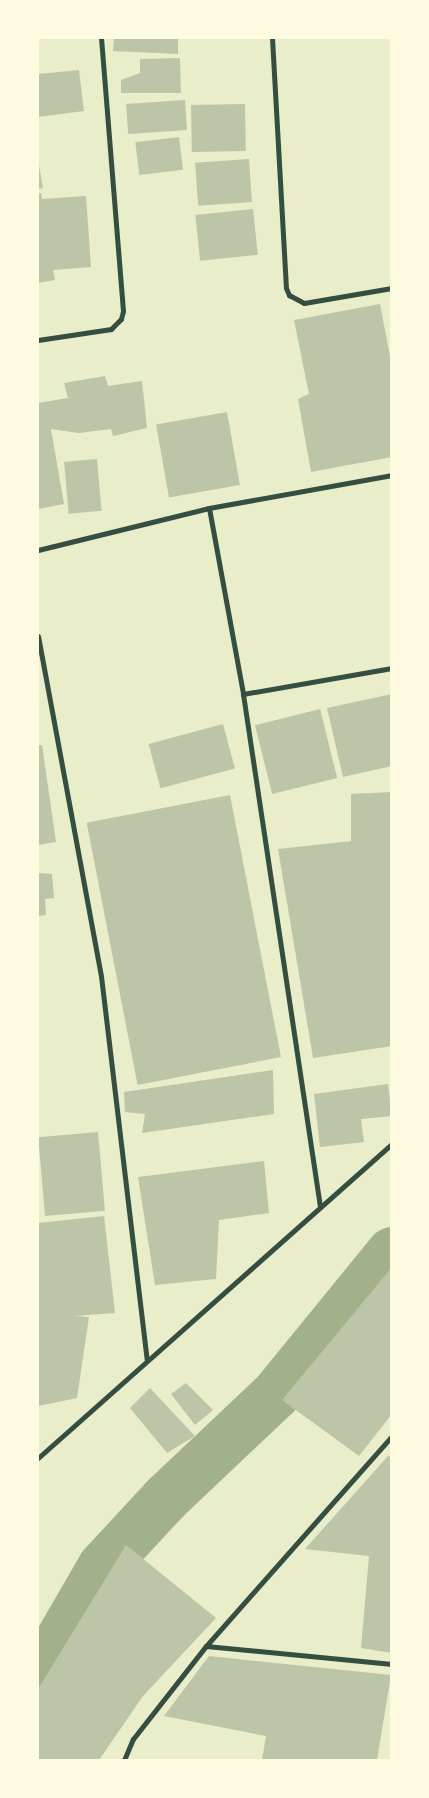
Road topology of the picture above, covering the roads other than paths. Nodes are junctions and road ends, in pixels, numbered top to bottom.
1 (101, 38) edge
2 (272, 38) edge
3 (392, 288) edge
4 (38, 340) edge
5 (392, 475) edge
6 (209, 508) junction
7 (38, 550) edge
8 (38, 636) edge
9 (392, 668) edge
10 (243, 694) junction
11 (392, 1144) edge
12 (320, 1207) junction
13 (147, 1359) junction
14 (392, 1436) edge
15 (383, 1446) junction
16 (392, 1447) edge
17 (38, 1458) edge
18 (206, 1646) junction
19 (392, 1664) edge
20 (124, 1760) edge

1 - 4 street
2 - 3 street
5 - 6 street
6 - 7 street
6 - 10 street
8 - 13 street
9 - 10 street
10 - 12 street
11 - 12 street
12 - 13 street
13 - 17 street
14 - 15 street
15 - 16 street
15 - 18 street
18 - 19 street
18 - 20 street

